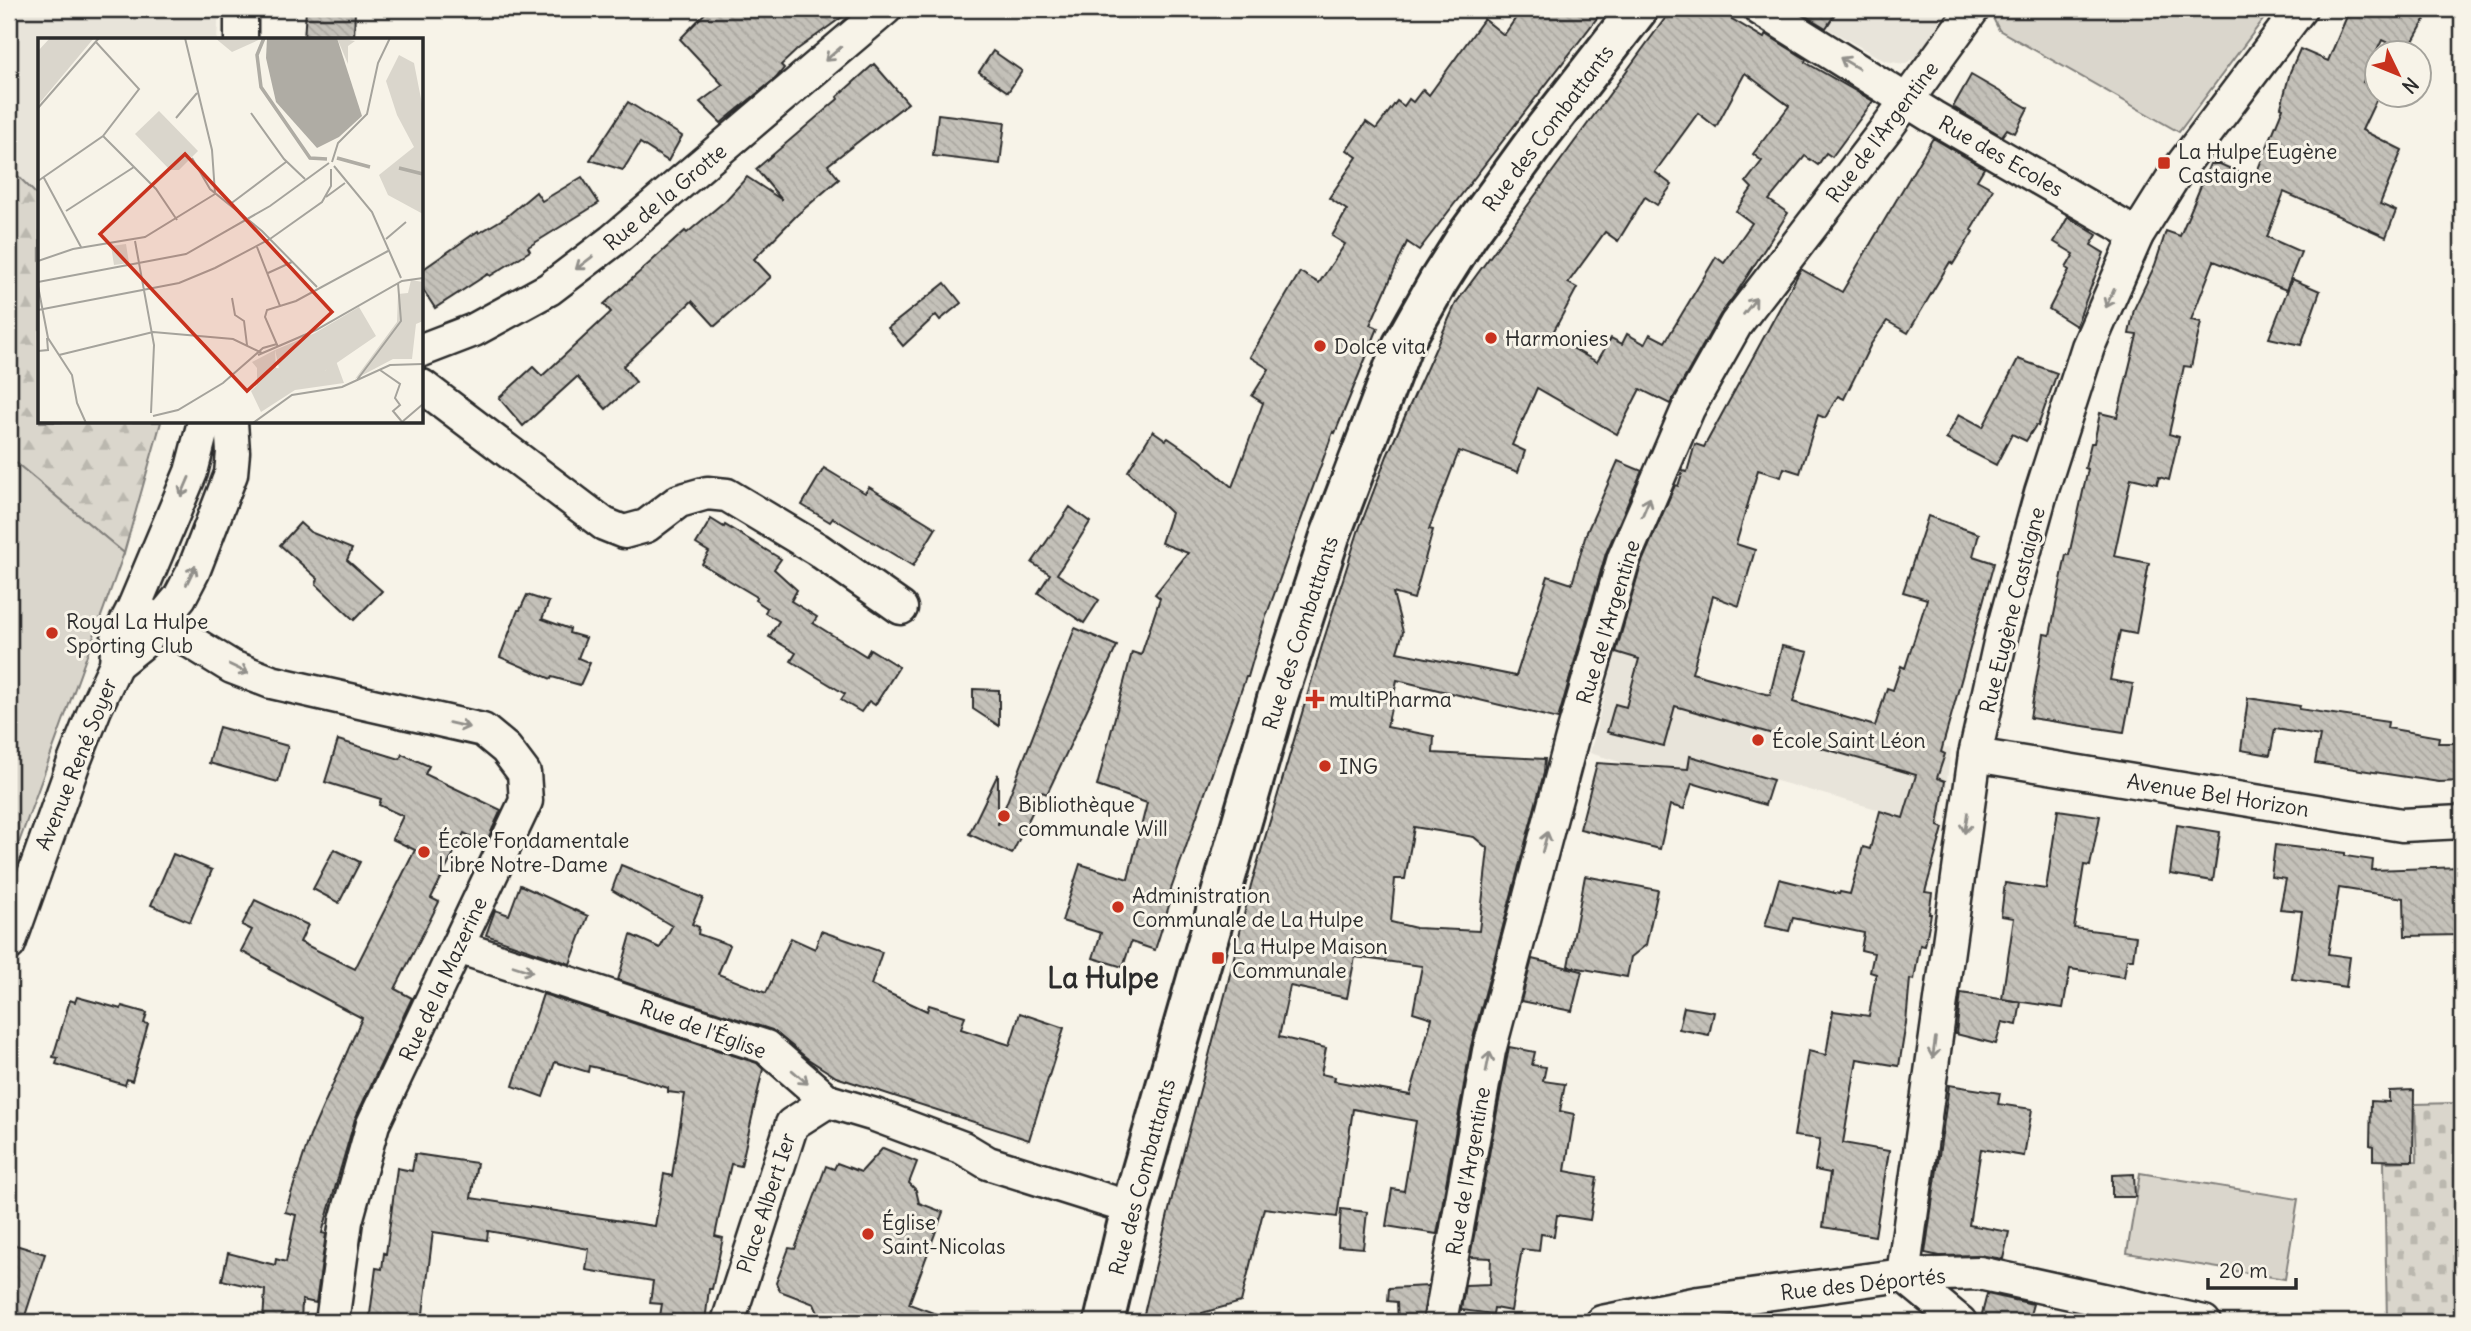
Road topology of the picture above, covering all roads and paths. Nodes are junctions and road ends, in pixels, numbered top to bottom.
1 (241, 9) edge
2 (885, 9) edge
3 (1638, 9) edge
4 (1760, 9) edge
5 (1973, 9) edge
6 (2300, 9) edge
7 (240, 38) edge
8 (1907, 100) junction
9 (2137, 235) junction
10 (424, 349) edge
11 (424, 388) edge
12 (223, 425) edge
13 (901, 608) dead end
14 (146, 615) junction
15 (1975, 755) junction
16 (2462, 822) edge
17 (9, 944) edge
18 (458, 947) junction
19 (828, 1101) junction
20 (1131, 1208) junction
21 (1903, 1275) junction
22 (1699, 1313) edge
23 (332, 1322) edge
24 (728, 1322) edge
25 (1104, 1322) edge
26 (1440, 1322) edge
27 (1602, 1322) edge
28 (1960, 1322) edge
29 (2204, 1322) edge

1 - 7 street
2 -> 10 street, Rue de la Grotte
3 - 20 main road, Rue des Combattants
8 -> 4 street, Rue des Ecoles
5 - 8 street, Rue de l'Argentine
6 - 9 street, Rue Eugène Castaigne
8 - 9 street, Rue des Ecoles
26 -> 8 street, Rue de l'Argentine
9 -> 15 street, Rue Eugène Castaigne
11 - 13 street
12 - 14 street, Avenue René Soyer
14 - 17 street, Avenue René Soyer
14 -> 18 street, Rue de la Mazerine
15 - 16 street, Avenue Bel Horizon
15 -> 21 street, Rue Eugène Castaigne
18 -> 19 street, Rue de l'Église
18 - 23 street, Rue de la Mazerine
19 - 20 street, Rue de l'Église
19 - 24 street, Place Albert Ier
20 - 25 main road, Rue des Combattants
21 - 22 street, Rue des Déportés
21 - 28 street
21 - 29 street, Rue des Déportés
22 - 27 street, Rue des Déportés

